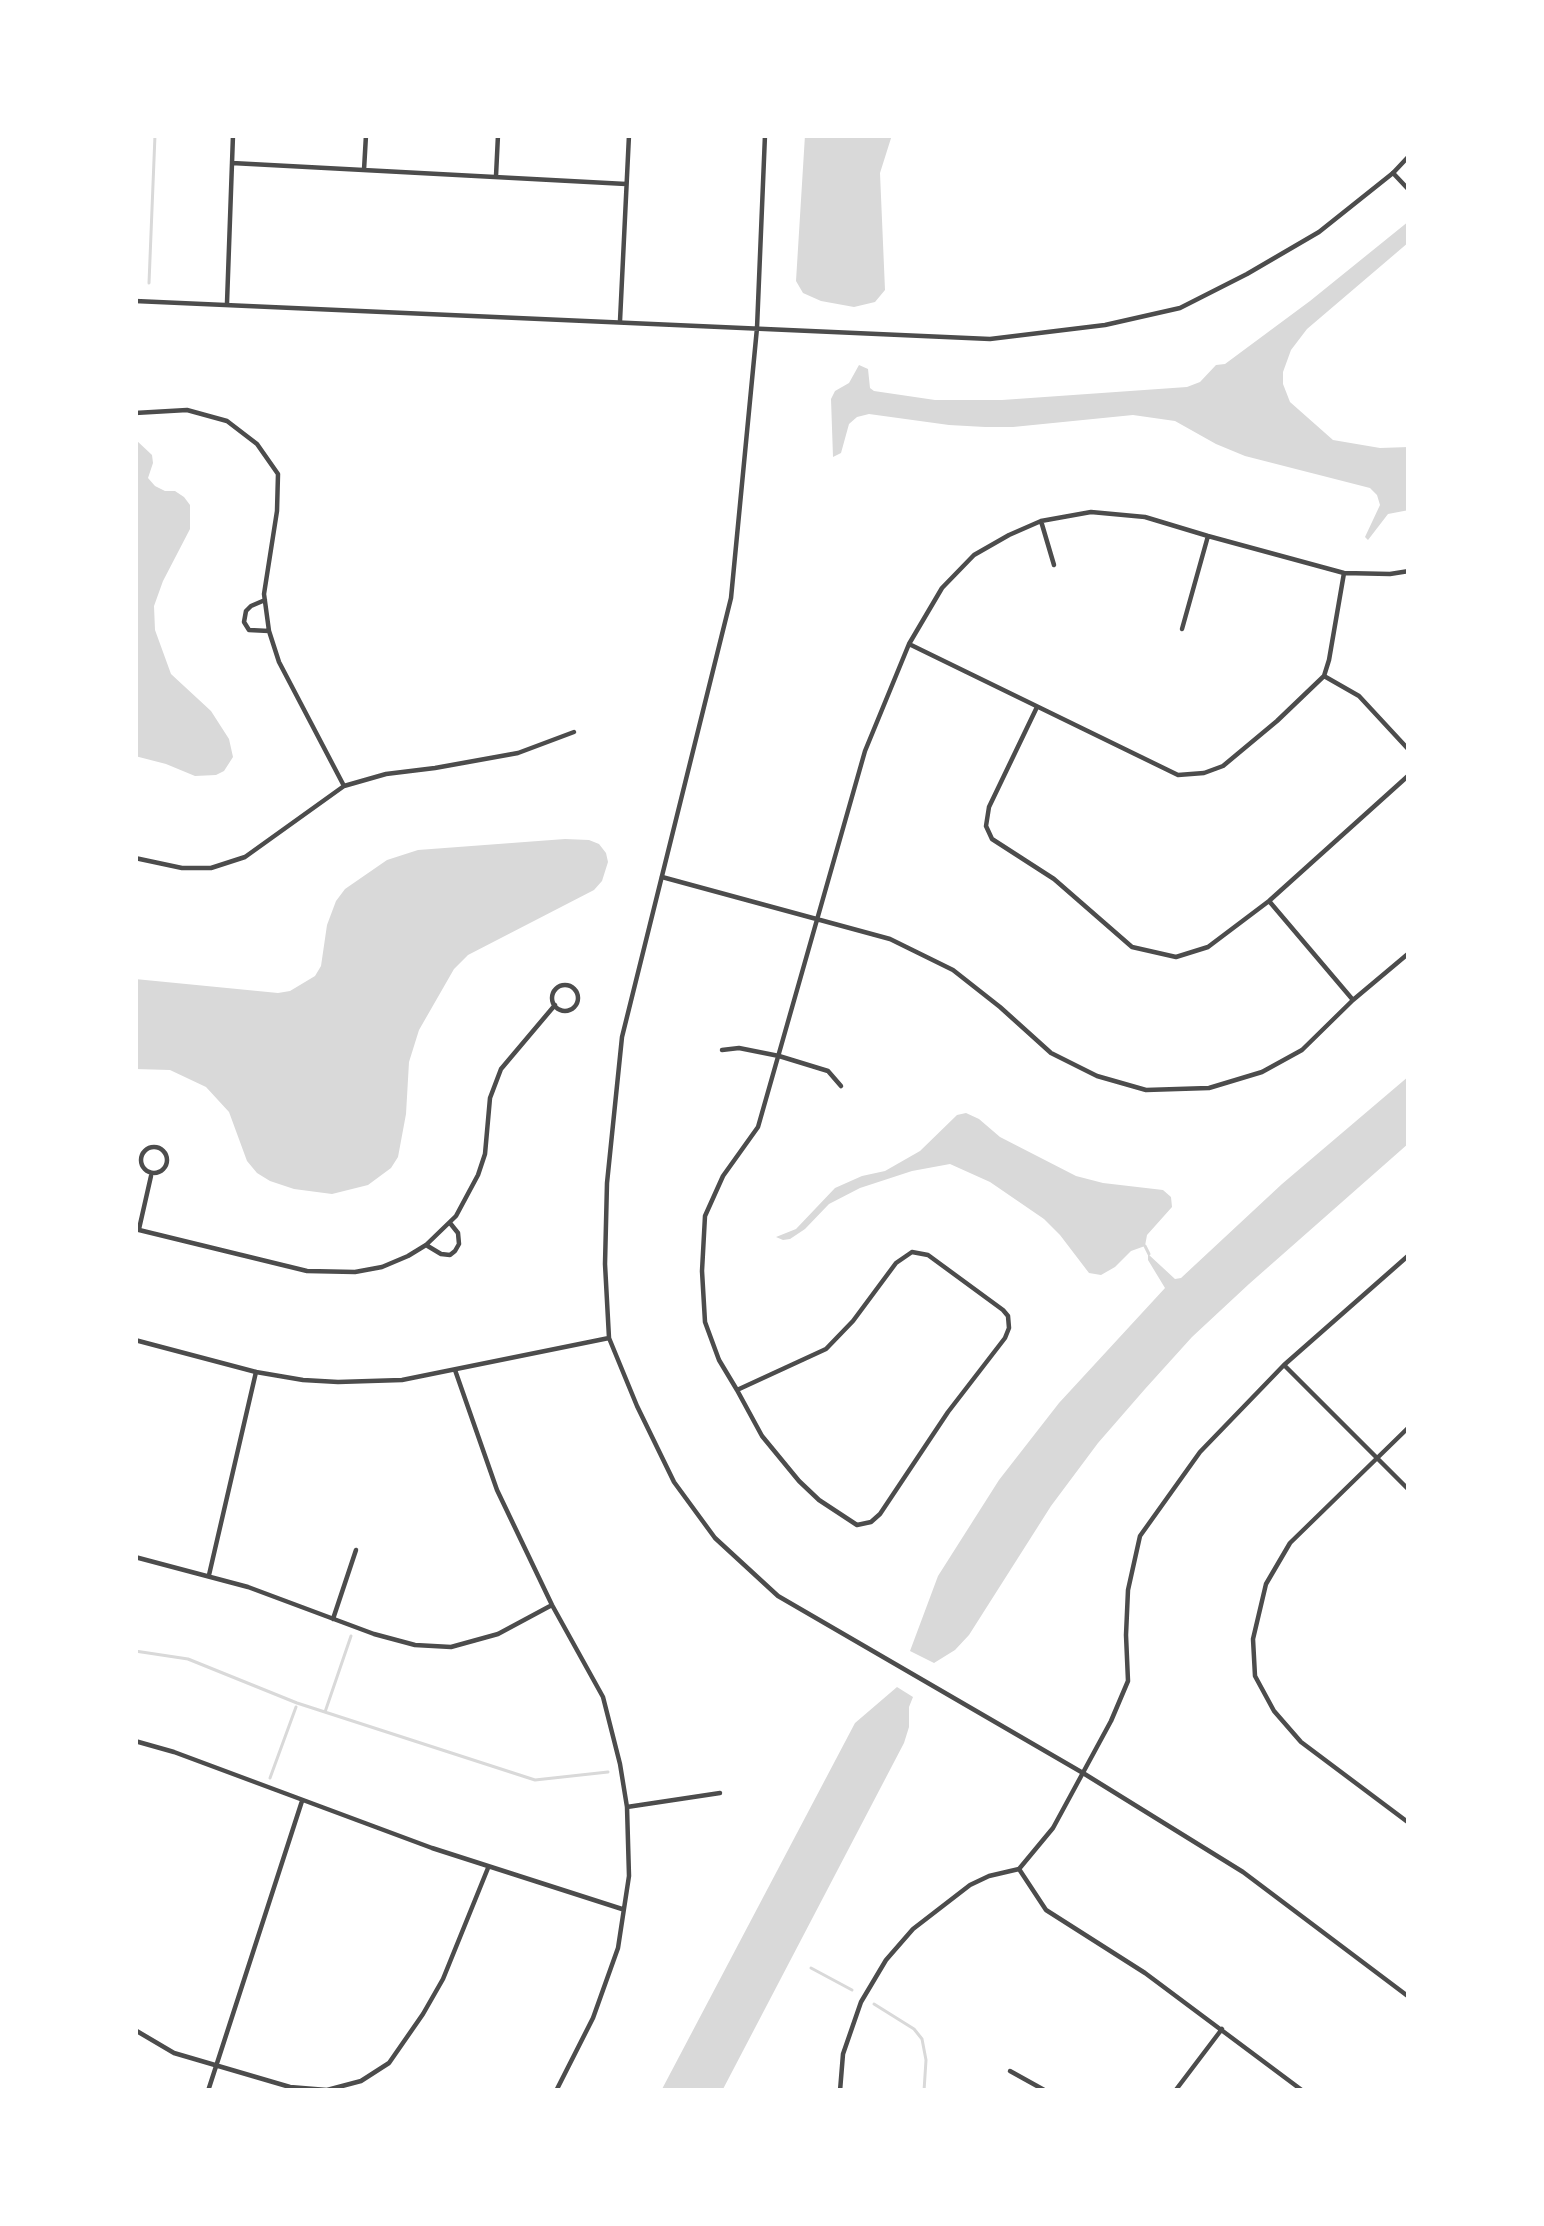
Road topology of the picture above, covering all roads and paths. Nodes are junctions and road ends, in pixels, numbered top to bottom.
1 (233, 135) edge
2 (366, 135) edge
3 (499, 135) edge
4 (629, 135) edge
5 (765, 135) edge
6 (1407, 162) edge
7 (232, 163) junction
8 (364, 170) junction
9 (1393, 173) junction
10 (496, 176) junction
11 (626, 184) junction
12 (1409, 190) edge
13 (135, 301) edge
14 (227, 306) junction
15 (620, 321) junction
16 (757, 328) junction
17 (135, 413) edge
18 (1041, 521) junction
19 (1208, 536) junction
20 (1054, 565) dead end
21 (1409, 571) edge
22 (1344, 573) junction
23 (265, 600) junction
24 (1183, 629) dead end
25 (268, 631) junction
26 (909, 644) junction
27 (1324, 676) junction
28 (1037, 707) junction
29 (574, 732) dead end
30 (1409, 750) edge
31 (1409, 775) edge
32 (344, 786) junction
33 (135, 858) edge
34 (662, 877) junction
35 (1268, 901) junction
36 (815, 920) junction
37 (1409, 953) edge
38 (1353, 1000) junction
39 (555, 1005) junction
40 (722, 1050) dead end
41 (778, 1056) junction
42 (842, 1086) dead end
43 (152, 1174) junction
44 (449, 1223) junction
45 (137, 1229) edge
46 (426, 1245) junction
47 (1409, 1255) edge
48 (609, 1338) junction
49 (135, 1340) edge
50 (1284, 1365) junction
51 (455, 1370) junction
52 (256, 1372) junction
53 (736, 1390) junction
54 (1409, 1427) edge
55 (1377, 1456) junction
56 (1409, 1490) edge
57 (356, 1550) dead end
58 (135, 1557) edge
59 (209, 1575) junction
60 (552, 1605) junction
61 (334, 1619) junction
62 (135, 1741) edge
63 (1083, 1773) junction
64 (720, 1793) dead end
65 (302, 1801) junction
66 (627, 1808) junction
67 (1409, 1822) edge
68 (489, 1866) junction
69 (1019, 1868) junction
70 (622, 1909) junction
71 (1409, 1997) edge
72 (135, 2030) edge
73 (1222, 2030) junction
74 (214, 2067) junction
75 (1010, 2071) dead end
76 (208, 2091) edge
77 (556, 2091) edge
78 (840, 2091) edge
79 (1046, 2091) edge
80 (1175, 2091) edge
81 (1303, 2091) edge

1 - 7 street
2 - 8 street
3 - 10 street
4 - 11 street
5 - 16 street
6 - 9 street
7 - 8 street
7 - 14 street
8 - 10 street
9 - 12 street
9 - 16 street
10 - 11 street
11 - 15 street
13 - 14 street
14 - 15 street
15 - 16 street
16 - 34 street
17 - 23 street
18 - 19 street
18 - 20 street
18 - 26 street
19 - 22 street
19 - 24 street
21 - 22 street
22 - 27 street
23 - 25 street
23 - 25 street
25 - 32 street
26 - 28 street
26 - 36 street
27 - 28 street
27 - 30 street
28 - 35 street
29 - 32 street
31 - 35 street
32 - 33 street
34 - 36 street
34 - 48 street
35 - 38 street
36 - 38 street
36 - 41 street
37 - 38 street
39 - 39 street
39 - 44 street
40 - 41 street
41 - 42 street
41 - 53 street
43 - 43 street
43 - 45 street
44 - 46 street
44 - 46 street
45 - 46 street
47 - 50 street
48 - 51 street
48 - 63 street
49 - 52 street
50 - 55 street
50 - 63 street
51 - 52 street
51 - 60 street
52 - 59 street
53 - 53 street
54 - 55 street
55 - 56 street
55 - 67 street
57 - 61 street
58 - 59 street
59 - 61 street
60 - 61 street
60 - 66 street
62 - 65 street
63 - 69 street
63 - 71 street
64 - 66 street
65 - 68 street
65 - 74 street
66 - 70 street
68 - 70 street
68 - 74 street
69 - 73 street
69 - 78 street
70 - 77 street
72 - 74 street
73 - 80 street
73 - 81 street
74 - 76 street
75 - 79 street

